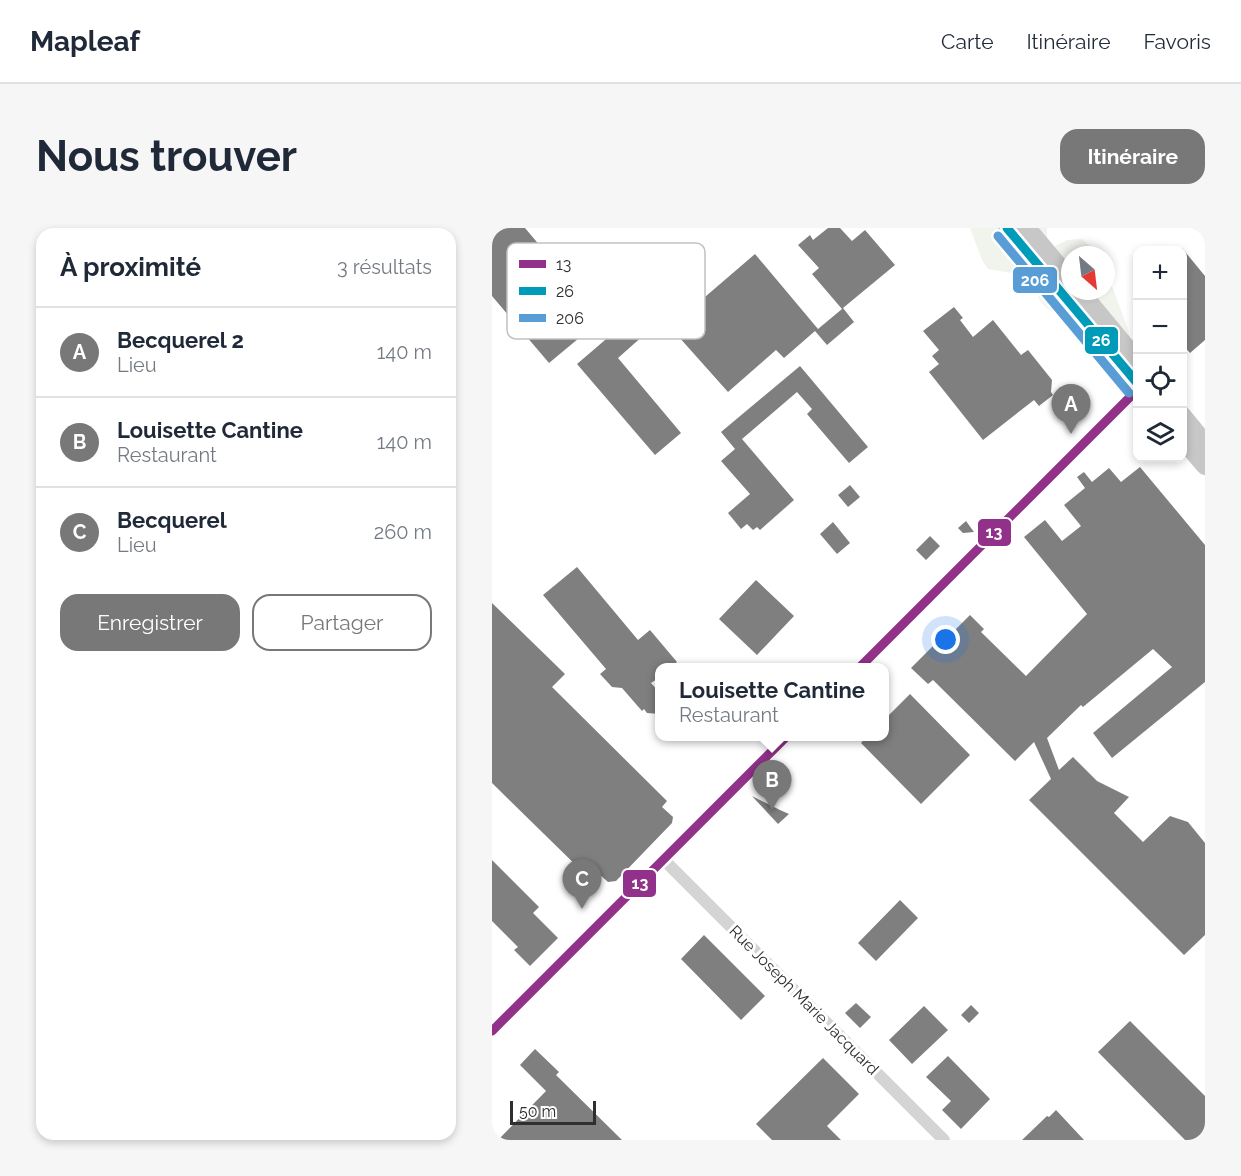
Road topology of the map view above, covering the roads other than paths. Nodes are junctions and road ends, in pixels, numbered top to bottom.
1 (1007, 228) edge
2 (1027, 228) edge
3 (1041, 256) junction
4 (1061, 272) edge
5 (1087, 300) edge
6 (1133, 356) edge
7 (1133, 390) edge
8 (1133, 392) edge
9 (1187, 421) edge
10 (1205, 442) edge
11 (1187, 445) edge
12 (1205, 466) edge
13 (863, 663) edge
14 (783, 741) edge
15 (664, 860) junction
16 (492, 1031) edge
17 (944, 1140) edge

1 - 3 main road
2 - 3 main road
3 - 4 main road
3 - 7 main road
5 - 6 main road
8 - 13 street
9 - 10 main road
11 - 12 main road
14 - 15 street
15 - 16 street
15 - 17 street, Rue Joseph Marie Jacquard

